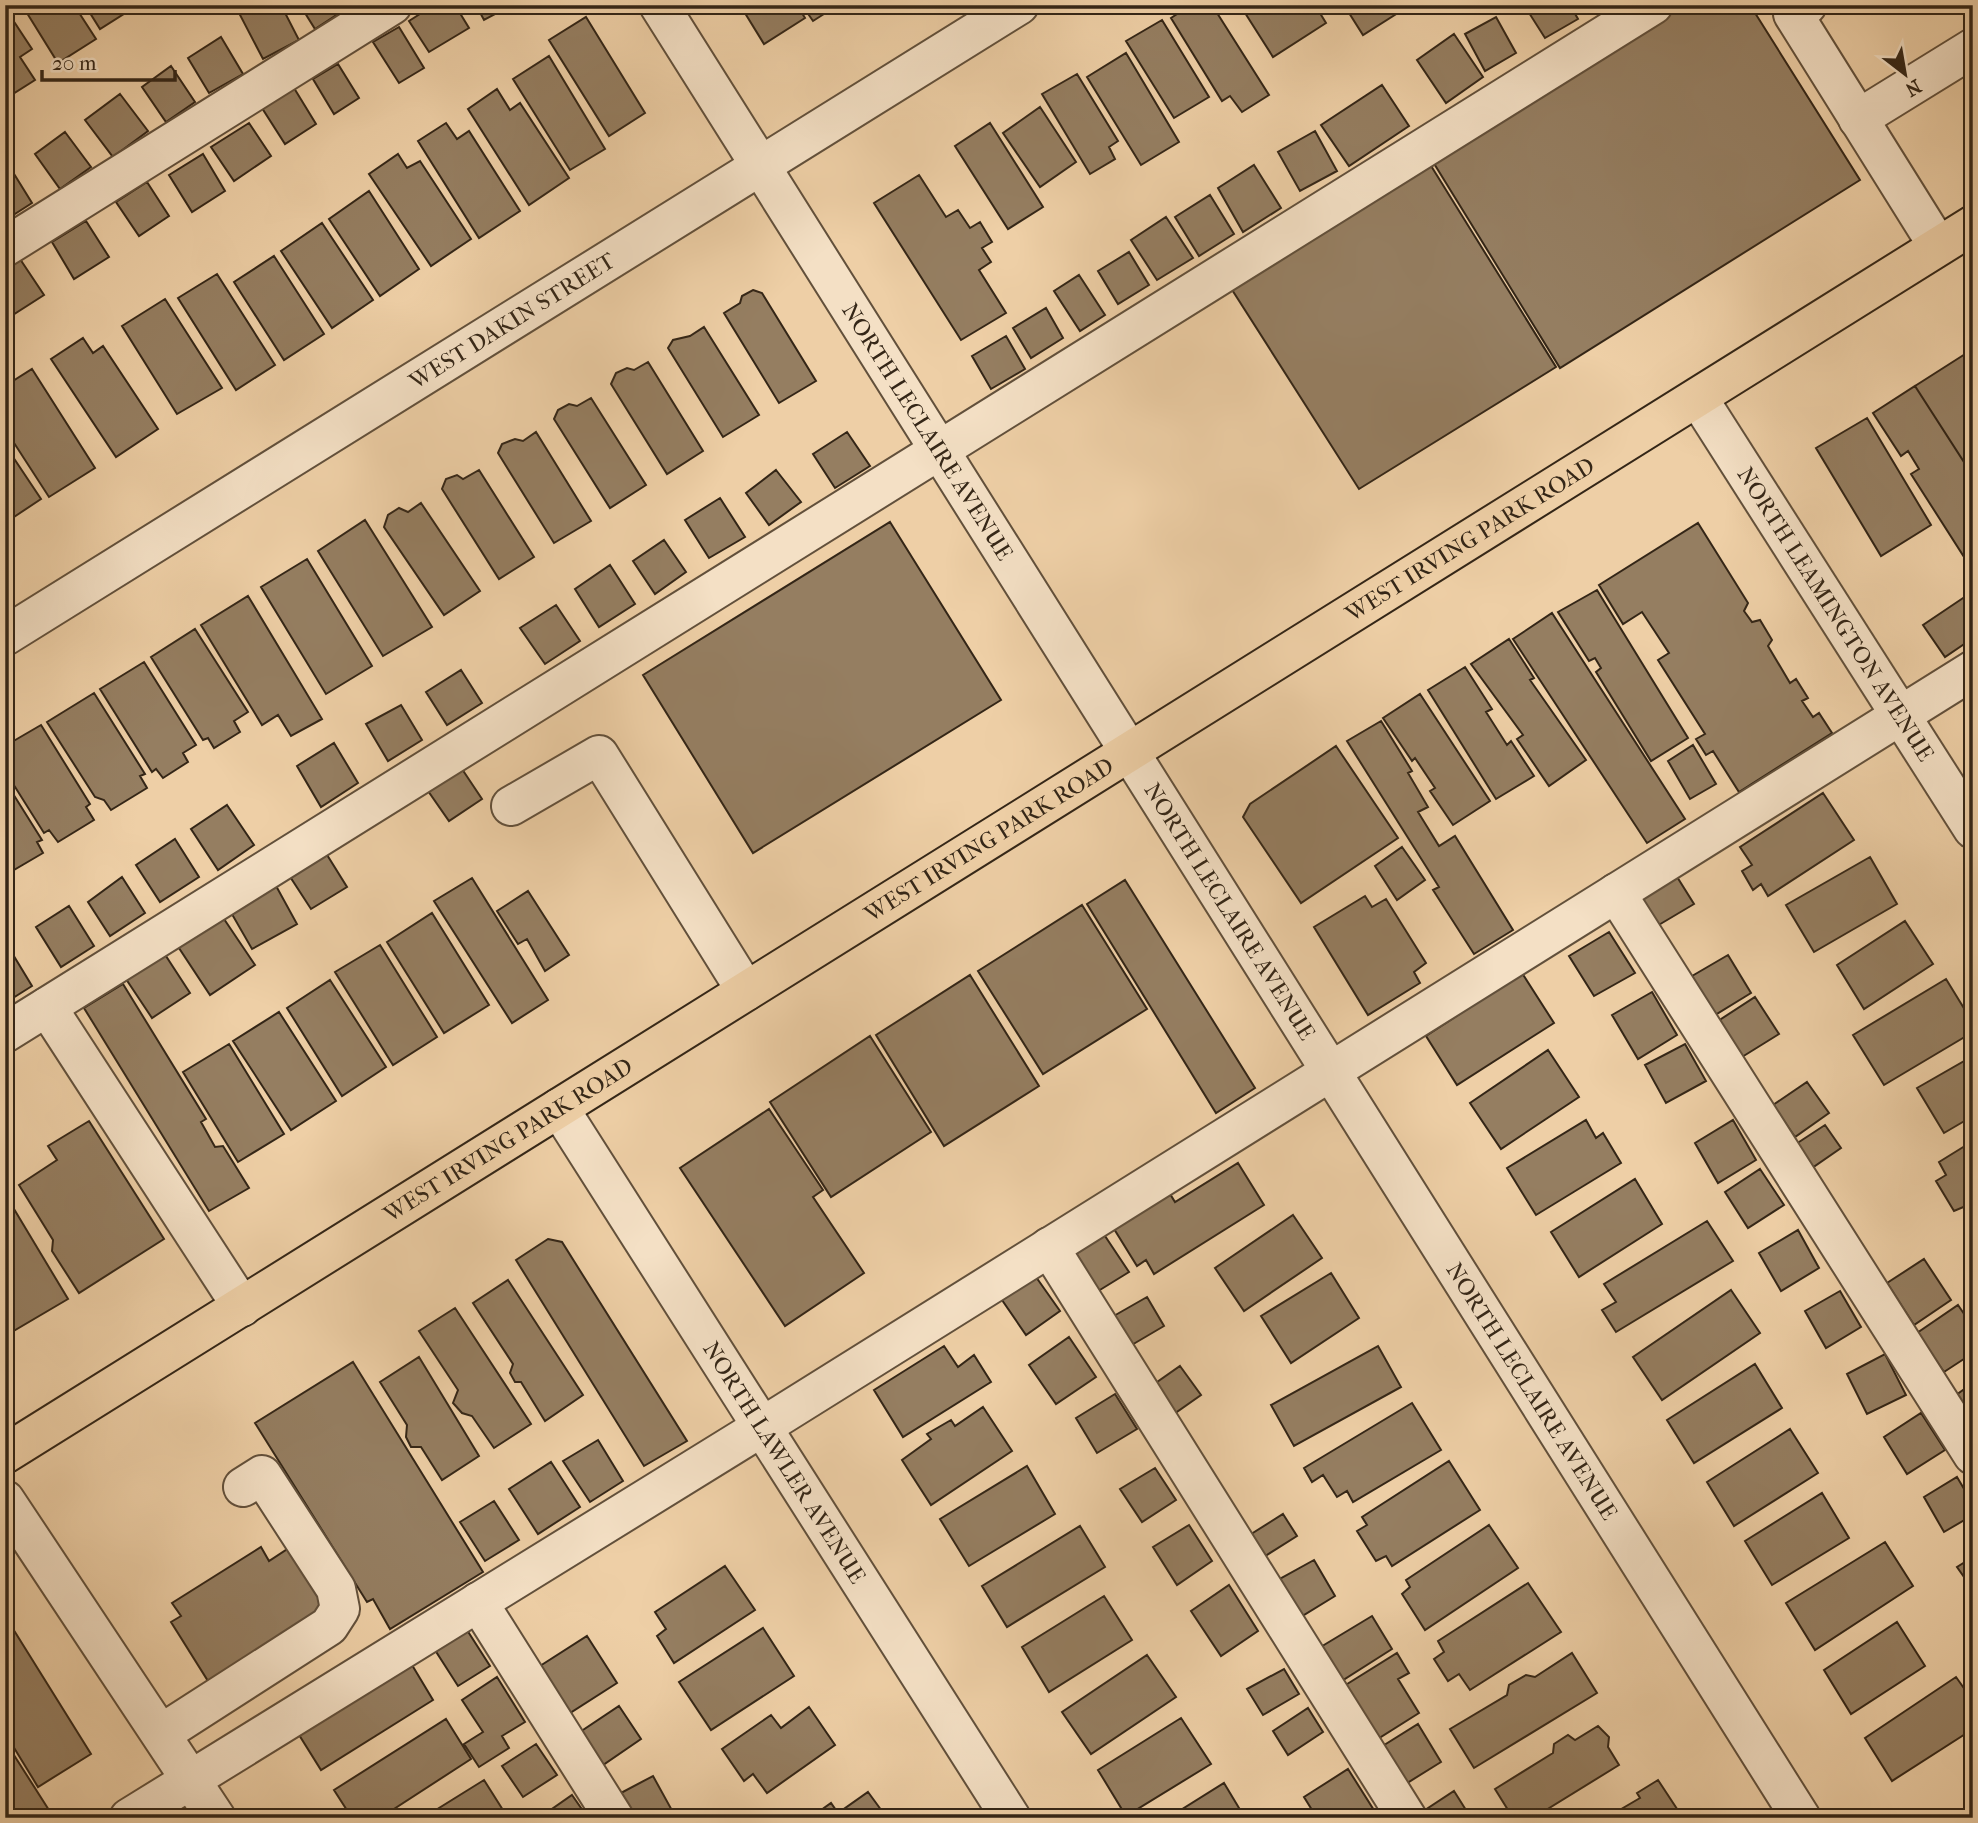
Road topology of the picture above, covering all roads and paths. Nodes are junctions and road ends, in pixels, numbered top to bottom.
1 (392, 5) edge
2 (659, 5) edge
3 (1019, 5) edge
4 (1653, 5) edge
5 (1807, 5) edge
6 (1973, 48) edge
7 (1858, 119) junction
8 (761, 168) junction
9 (1973, 225) edge
10 (1938, 246) junction
11 (5, 247) edge
12 (1698, 398) junction
13 (939, 451) junction
14 (5, 636) edge
15 (1973, 670) edge
16 (1900, 716) junction
17 (1129, 752) junction
18 (511, 806) dead end
19 (1973, 829) edge
20 (1616, 894) junction
21 (746, 991) junction
22 (47, 1007) junction
23 (5, 1033) edge
24 (1331, 1072) junction
25 (559, 1108) junction
26 (1049, 1247) junction
27 (242, 1307) junction
28 (762, 1427) junction
29 (5, 1454) edge
30 (1973, 1455) edge
31 (243, 1487) dead end
32 (5, 1500) edge
33 (478, 1602) junction
34 (161, 1734) junction
35 (191, 1779) junction
36 (129, 1818) edge
37 (216, 1818) edge
38 (614, 1818) edge
39 (1011, 1818) edge
40 (1407, 1818) edge
41 (1801, 1818) edge

1 - 11 street
2 - 8 street, NORTH LECLAIRE AVENUE
3 - 8 street, WEST DAKIN STREET
4 - 13 street
5 - 7 street
6 - 7 street
7 - 10 street
8 - 13 street, NORTH LECLAIRE AVENUE
8 - 14 street, WEST DAKIN STREET
9 - 10 main road, WEST IRVING PARK ROAD
10 - 12 main road, WEST IRVING PARK ROAD
12 - 16 street, NORTH LEAMINGTON AVENUE
12 - 17 main road, WEST IRVING PARK ROAD
13 - 17 street, NORTH LECLAIRE AVENUE
13 - 22 street
15 - 16 street
16 - 19 street, NORTH LEAMINGTON AVENUE
16 - 20 street
17 - 21 main road, WEST IRVING PARK ROAD
17 - 24 street, NORTH LECLAIRE AVENUE
18 - 21 street
20 - 24 street
20 - 30 street
21 - 25 main road, WEST IRVING PARK ROAD
22 - 23 street
22 - 27 street
24 - 26 street
24 - 41 street, NORTH LECLAIRE AVENUE
25 - 27 main road, WEST IRVING PARK ROAD
25 - 28 street, NORTH LAWLER AVENUE
26 - 28 street
26 - 40 street
27 - 29 main road, WEST IRVING PARK ROAD
28 - 33 street
28 - 39 street, NORTH LAWLER AVENUE
31 - 34 street
32 - 34 street
33 - 35 street
33 - 38 street
34 - 35 street
35 - 36 street
35 - 37 street

